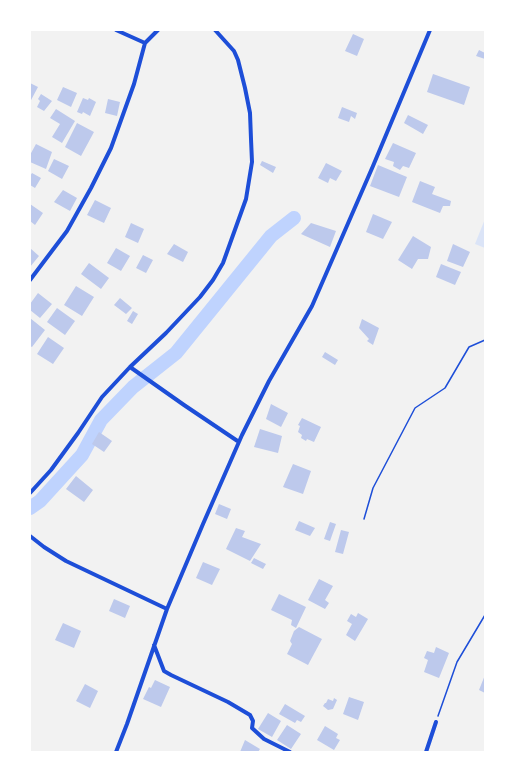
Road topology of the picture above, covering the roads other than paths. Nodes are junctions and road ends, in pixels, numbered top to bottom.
1 (116, 30) edge
2 (158, 30) edge
3 (215, 30) edge
4 (430, 30) edge
5 (145, 43) junction
6 (30, 280) edge
7 (130, 367) junction
8 (239, 442) junction
9 (30, 493) edge
10 (30, 536) edge
11 (167, 609) junction
12 (154, 645) junction
13 (436, 722) road end
14 (116, 752) edge
15 (290, 752) edge
16 (426, 752) edge

1 - 5 street
2 - 5 street
3 - 7 street
4 - 8 street
5 - 6 street
7 - 8 street
7 - 9 street
8 - 11 street
10 - 11 street
11 - 12 street
12 - 14 street
12 - 15 street
13 - 16 street

